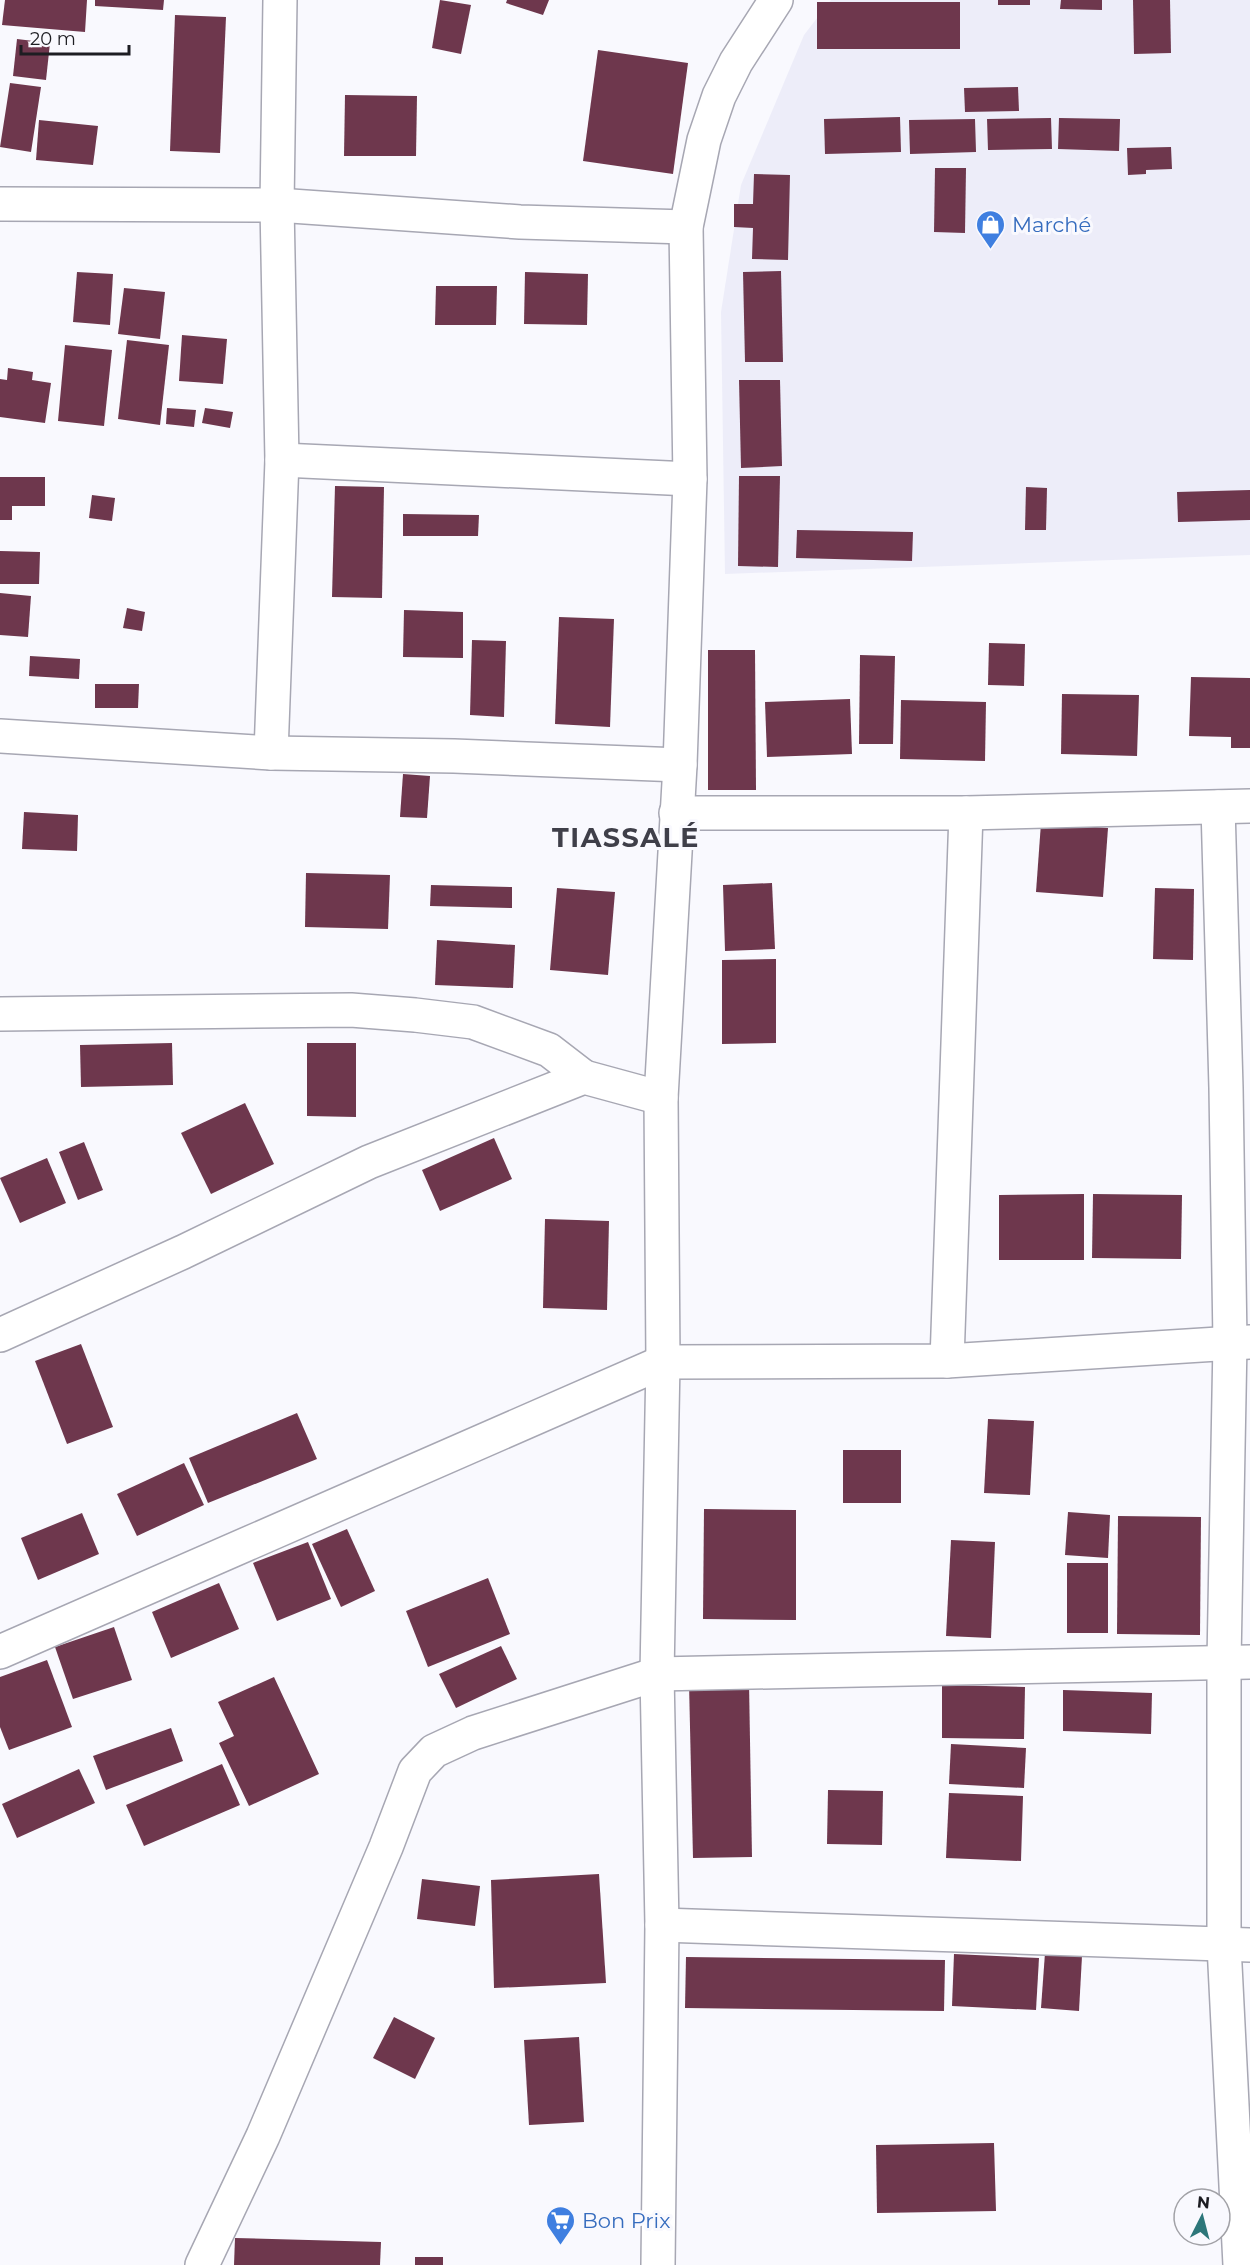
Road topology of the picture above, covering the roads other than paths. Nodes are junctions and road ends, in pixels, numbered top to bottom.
1 (280, 0) edge
2 (776, 0) edge
3 (0, 204) edge
4 (277, 205) junction
5 (686, 227) junction
6 (282, 460) junction
7 (690, 479) junction
8 (0, 736) edge
9 (271, 753) junction
10 (680, 765) junction
11 (1250, 806) edge
12 (1218, 807) junction
13 (676, 813) junction
14 (966, 813) junction
15 (0, 1014) edge
16 (584, 1077) junction
17 (1238, 1088) edge
18 (661, 1098) junction
19 (0, 1335) edge
20 (1240, 1342) edge
21 (946, 1361) junction
22 (663, 1362) junction
23 (0, 1652) edge
24 (1237, 1662) edge
25 (657, 1674) junction
26 (662, 1925) junction
27 (1237, 1945) edge
28 (202, 2265) edge
29 (658, 2265) edge
30 (1240, 2265) edge

1 - 4 street
2 - 5 street
3 - 4 street
4 - 5 street
4 - 6 street
5 - 7 street
6 - 7 street
6 - 9 street
7 - 10 street
8 - 9 street
9 - 10 street
10 - 13 street
11 - 12 street
12 - 14 street
12 - 17 street
13 - 14 street
13 - 18 street
14 - 21 street
15 - 16 street
16 - 18 street
16 - 19 street
17 - 20 street
18 - 22 street
20 - 21 street
20 - 24 street
21 - 22 street
22 - 23 street
22 - 25 street
24 - 25 street
24 - 27 street
25 - 26 street
25 - 28 street
26 - 27 street
26 - 29 street
27 - 30 street

